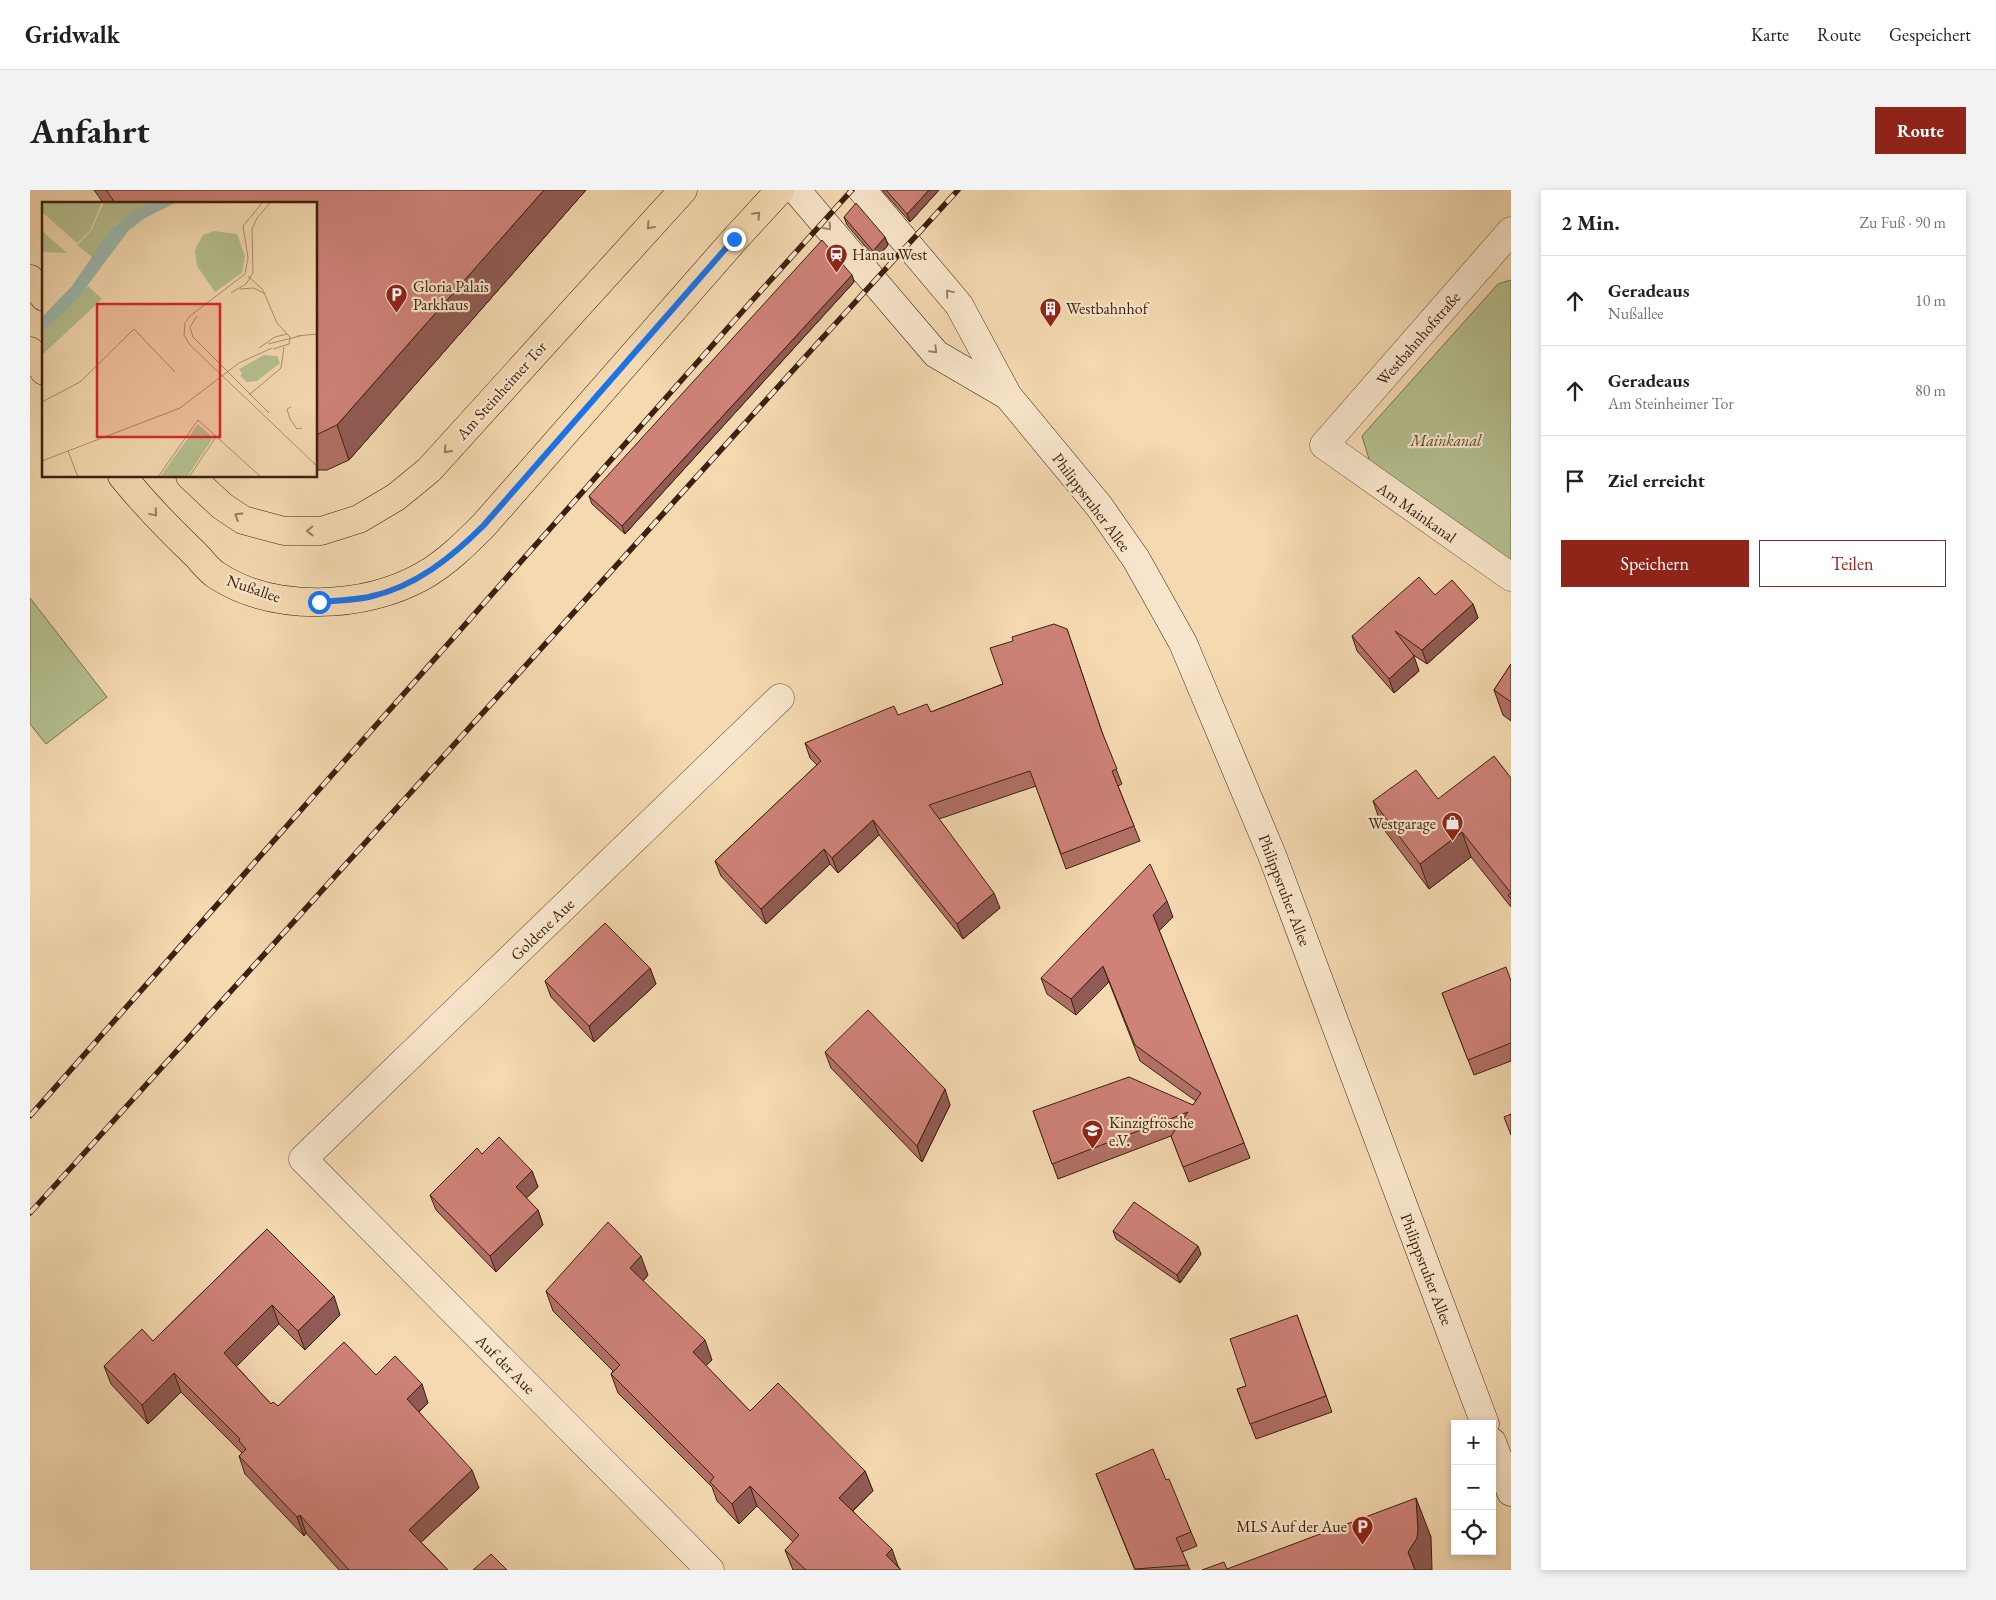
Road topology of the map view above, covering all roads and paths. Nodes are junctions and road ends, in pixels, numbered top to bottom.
1 (682, 190) edge
2 (780, 190) edge
3 (796, 190) edge
4 (862, 190) edge
5 (1510, 236) edge
6 (30, 279) edge
7 (42, 295) edge
8 (30, 351) edge
9 (42, 368) edge
10 (1008, 396) junction
11 (1324, 445) joint
12 (124, 478) edge
13 (192, 478) edge
14 (1511, 578) edge
15 (780, 698) dead end
16 (303, 1159) joint
17 (1484, 1420) edge
18 (1496, 1453) edge
19 (1511, 1492) edge
20 (710, 1570) edge

1 -> 13 main road, Am Steinheimer Tor
12 -> 2 main road, Nußallee
3 -> 10 main road
10 -> 4 main road
5 - 11 main road, Westbahnhofstraße
6 - 7 main road
8 - 9 main road
10 - 17 main road, Philippsruher Allee
11 - 14 main road, Am Mainkanal
15 - 16 main road, Goldene Aue
16 - 20 main road, Auf der Aue
18 - 19 main road

